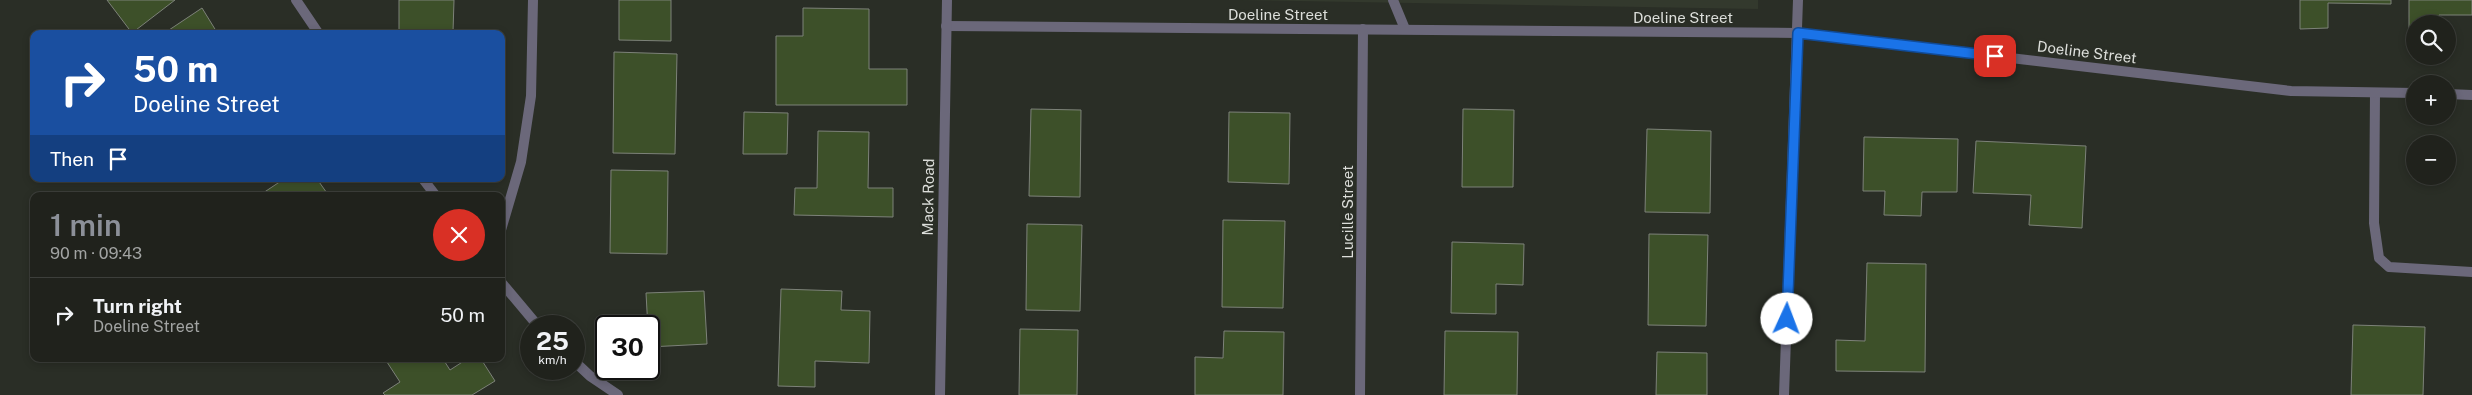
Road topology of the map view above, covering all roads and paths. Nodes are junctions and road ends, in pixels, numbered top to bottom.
1 (296, 0) edge
2 (533, 0) edge
3 (947, 0) edge
4 (1393, 0) edge
5 (1798, 0) edge
6 (946, 26) junction
7 (1363, 29) junction
8 (1405, 29) junction
9 (316, 30) edge
10 (1798, 33) junction
11 (2375, 93) junction
12 (2406, 94) edge
13 (2456, 94) edge
14 (2472, 94) edge
15 (425, 182) edge
16 (433, 192) edge
17 (505, 216) edge
18 (2472, 272) edge
19 (505, 287) edge
20 (529, 315) edge
21 (585, 371) edge
22 (618, 395) edge
23 (940, 395) edge
24 (1360, 395) edge
25 (1784, 395) edge

1 - 9 street
2 - 17 street
3 - 6 street, Mack Road
4 - 8 street
5 - 10 street
6 - 7 street, Doeline Street
6 - 23 street, Mack Road
7 - 8 street, Doeline Street
7 - 24 street, Lucille Street
8 - 10 street, Doeline Street
10 - 11 street, Doeline Street
10 - 25 street
11 - 12 street, Doeline Street
11 - 18 street
13 - 14 street
15 - 16 street
19 - 20 street
21 - 22 street

